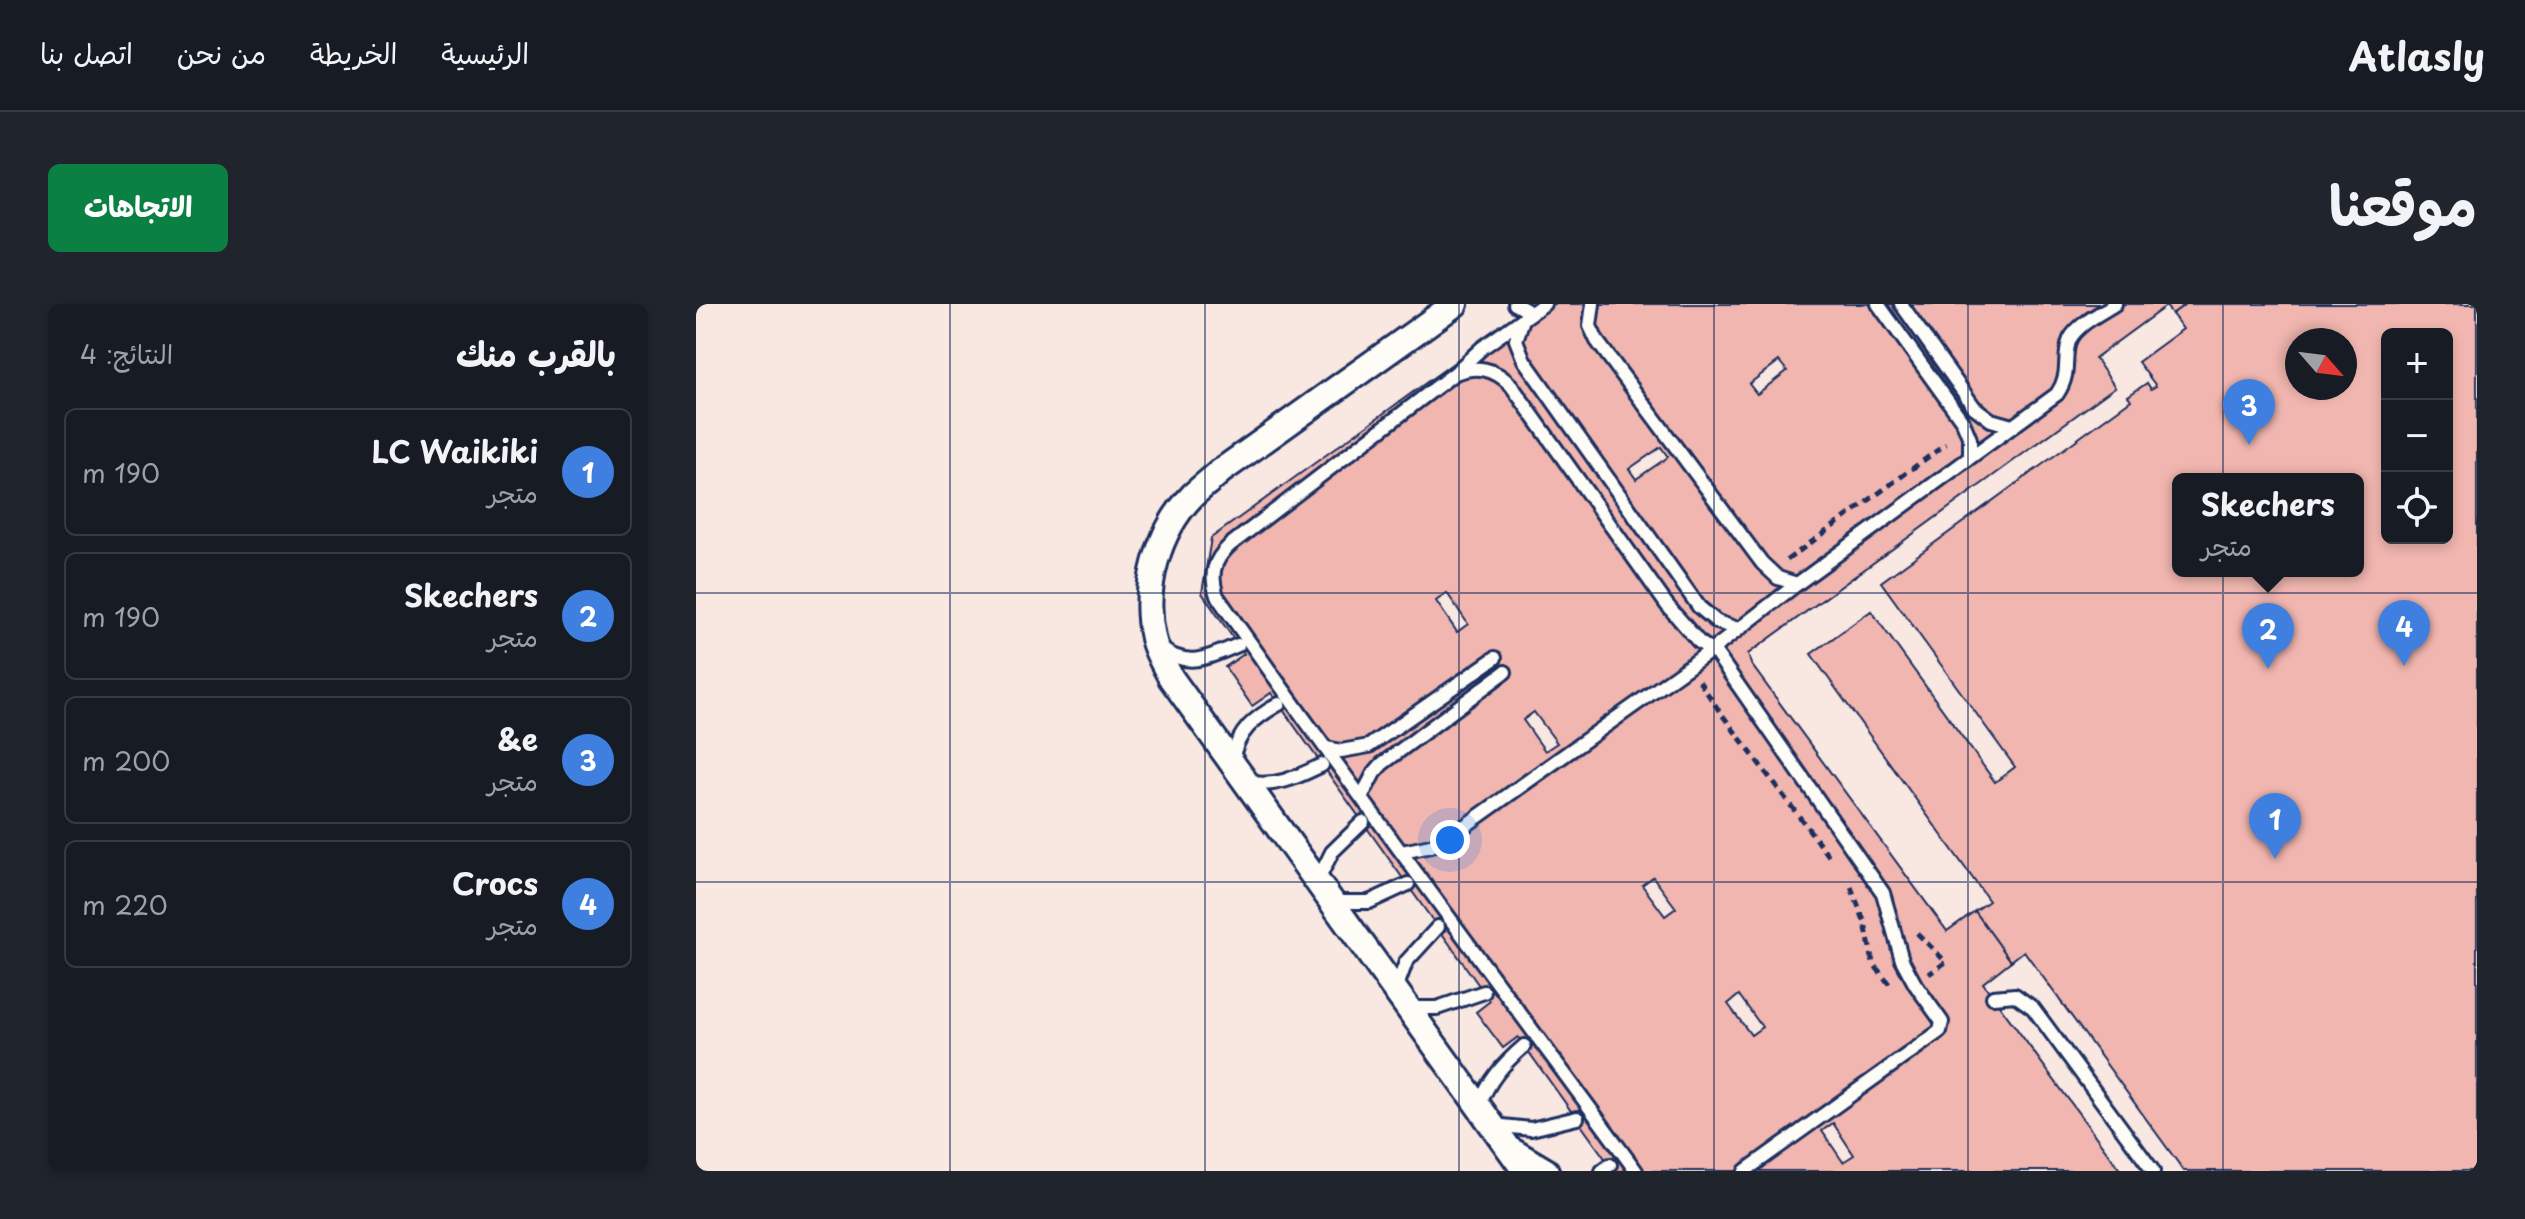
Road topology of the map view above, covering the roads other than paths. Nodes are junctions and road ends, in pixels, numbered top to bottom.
1 (1455, 304) edge
2 (1544, 304) edge
3 (1593, 304) edge
4 (1878, 304) edge
5 (1901, 304) edge
6 (2115, 304) edge
7 (1521, 311) edge
8 (1455, 373) junction
9 (2012, 426) junction
10 (1970, 457) junction
11 (1797, 584) junction
12 (1738, 629) junction
13 (1154, 641) junction
14 (1238, 645) dead end
15 (1712, 650) junction
16 (1495, 658) dead end
17 (1505, 672) dead end
18 (1279, 704) dead end
19 (1326, 748) junction
20 (1232, 762) junction
21 (1322, 765) dead end
22 (1247, 782) junction
23 (1362, 796) junction
24 (1363, 822) dead end
25 (1402, 852) junction
26 (1318, 880) junction
27 (1408, 884) dead end
28 (1333, 902) junction
29 (1438, 927) dead end
30 (1484, 992) dead end
31 (1993, 997) dead end
32 (1402, 999) junction
33 (1524, 1046) dead end
34 (1484, 1116) junction
35 (1577, 1118) dead end
36 (1518, 1161) edge
37 (1546, 1171) edge
38 (1636, 1171) edge
39 (1745, 1171) edge
40 (2153, 1171) edge

1 - 13 street
2 - 7 lane
3 - 11 lane
4 - 10 lane
5 - 9 lane
6 - 9 lane
7 - 8 lane
7 - 12 lane
8 - 15 lane
8 - 19 lane
9 - 10 lane
10 - 11 lane
11 - 12 lane
12 - 15 lane
13 - 14 lane
13 - 20 street
15 - 25 lane
15 - 39 lane
16 - 19 lane
17 - 23 lane
18 - 20 lane
19 - 23 lane
20 - 22 street
21 - 22 lane
22 - 26 street
23 - 25 lane
24 - 26 lane
25 - 38 lane
26 - 28 street
27 - 28 lane
28 - 32 street
29 - 32 lane
30 - 32 lane
31 - 40 lane
32 - 34 street
33 - 34 lane
34 - 35 lane
34 - 36 street
36 - 37 street

